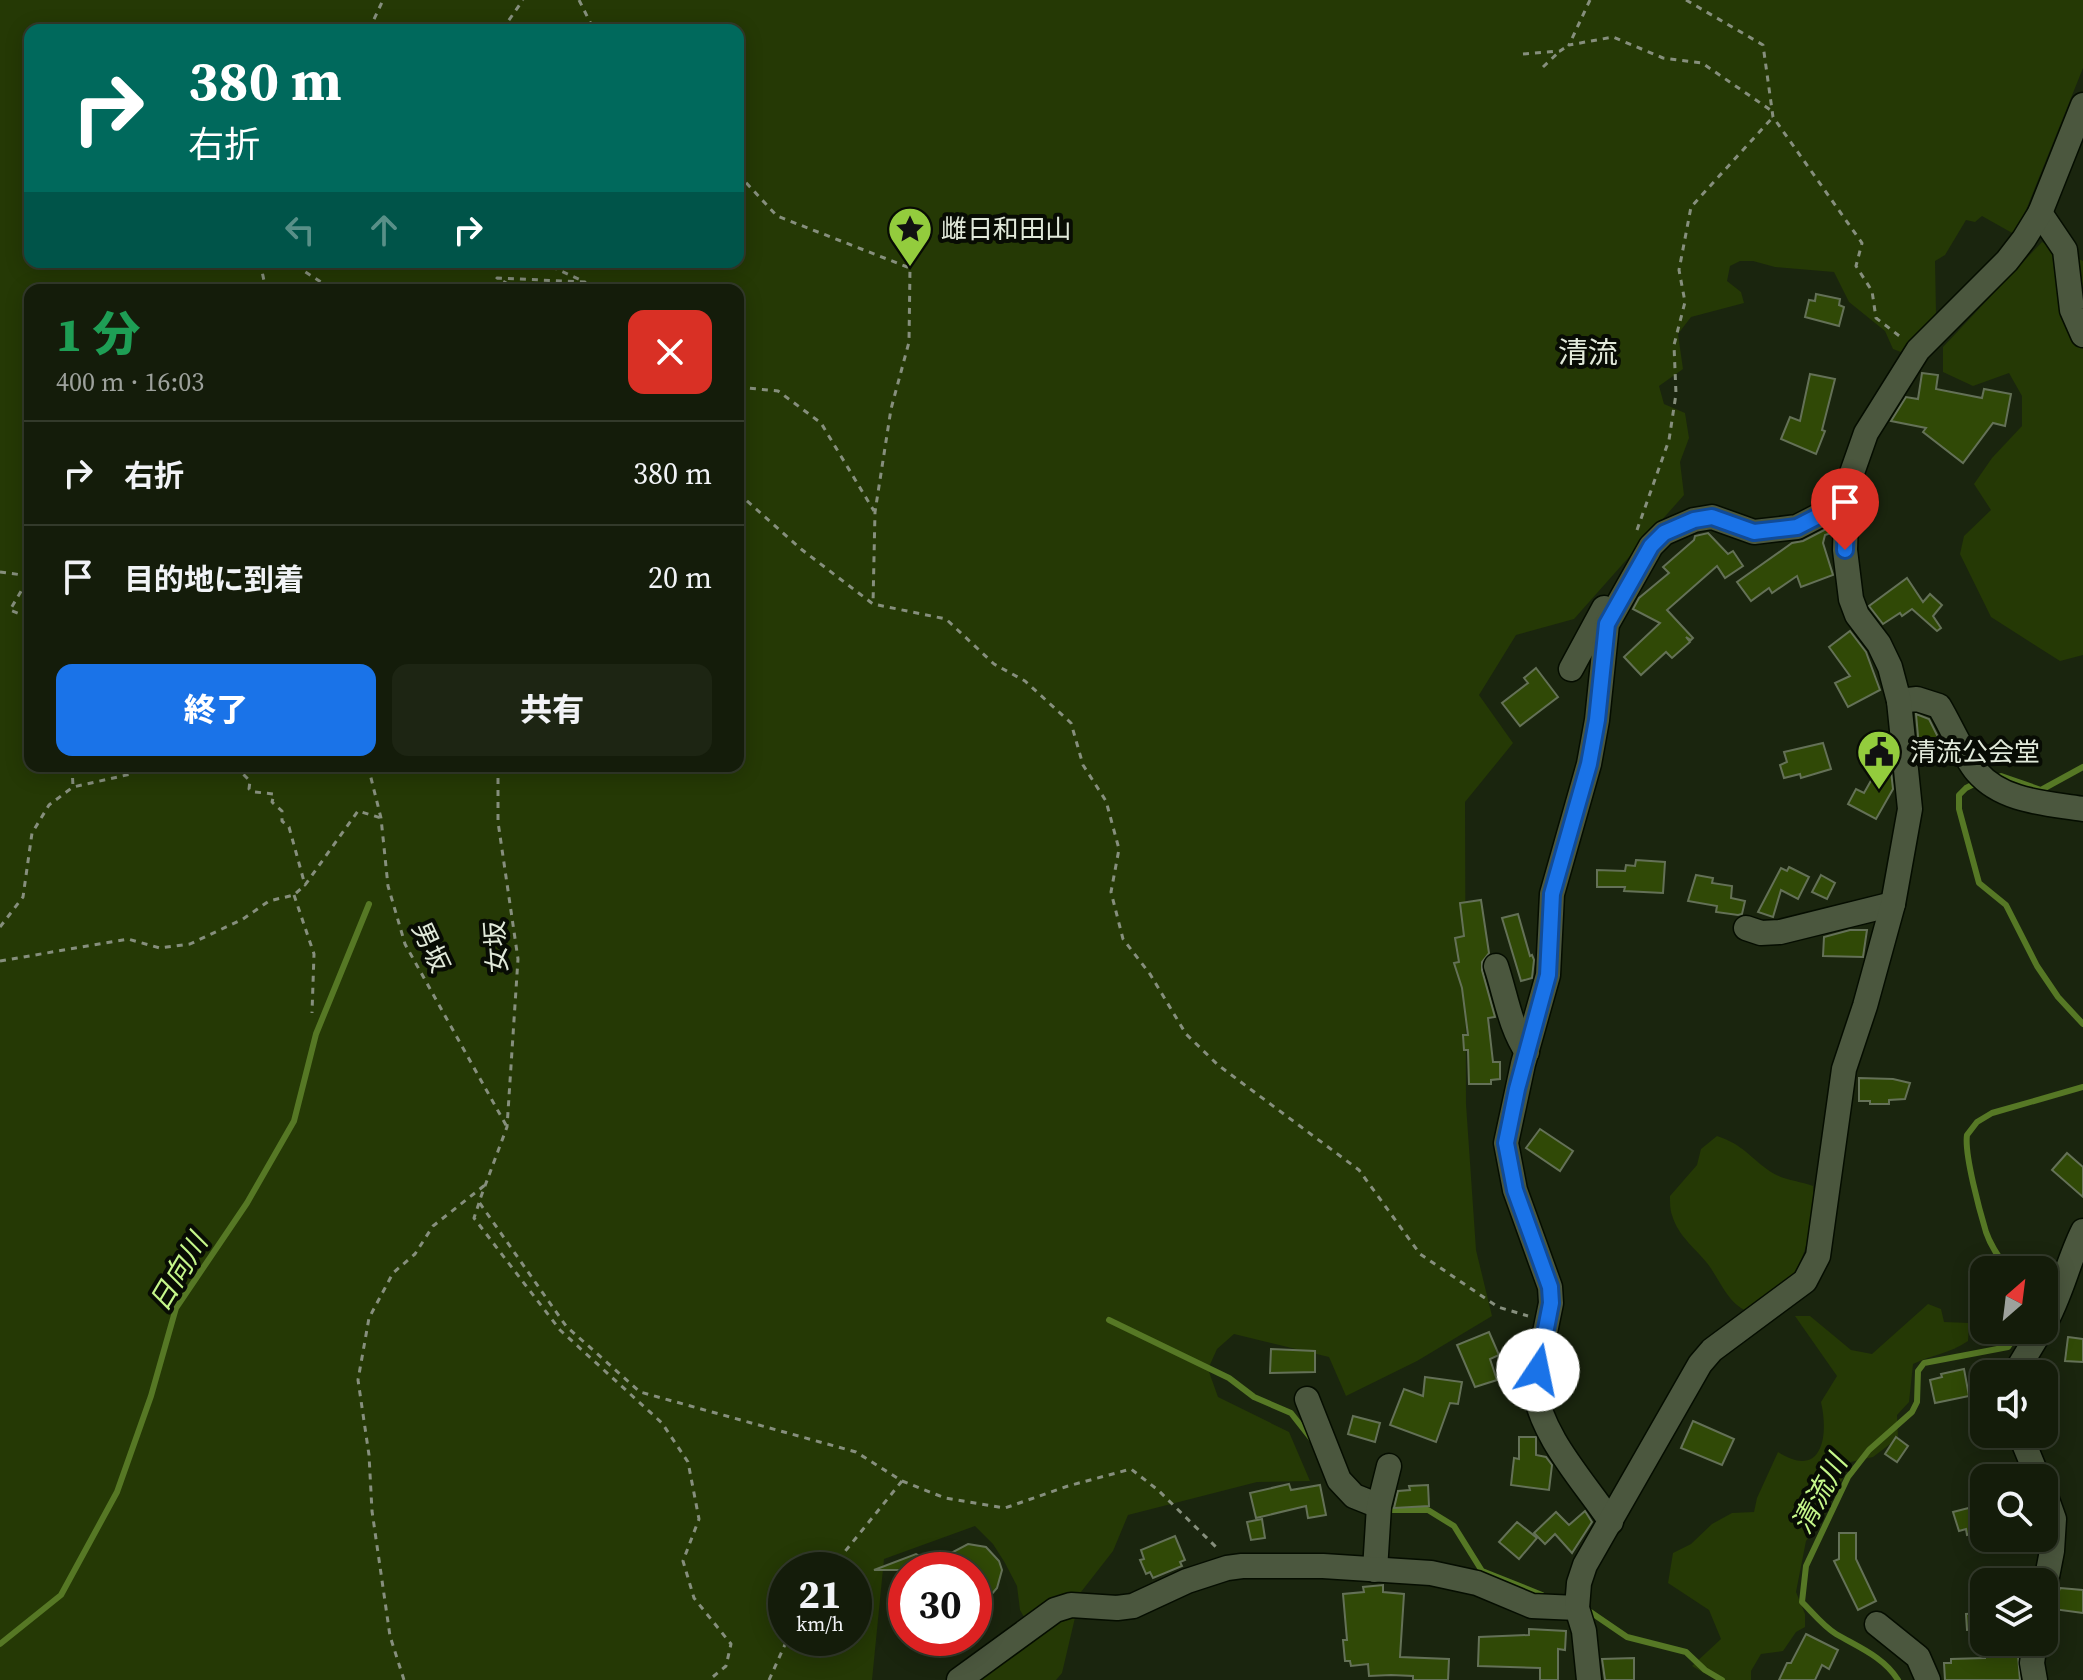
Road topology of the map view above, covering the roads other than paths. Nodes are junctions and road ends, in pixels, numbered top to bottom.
1 (2083, 105) edge
2 (2040, 213) junction
3 (2083, 335) edge
4 (1847, 487) junction
5 (1634, 546) road end
6 (1603, 621) junction
7 (1571, 669) dead end
8 (1899, 701) junction
9 (2083, 809) edge
10 (1893, 904) junction
11 (1746, 928) dead end
12 (1496, 966) dead end
13 (1527, 1052) junction
14 (2083, 1231) edge
15 (2058, 1294) edge
16 (1307, 1399) dead end
17 (1389, 1466) dead end
18 (1379, 1506) junction
19 (1611, 1522) junction
20 (1375, 1570) junction
21 (1577, 1608) junction
22 (1877, 1624) dead end
23 (2033, 1656) edge
24 (959, 1680) edge
25 (1589, 1680) edge
26 (1928, 1680) edge
27 (2035, 1680) edge

1 - 2 street
2 - 3 street
2 - 4 street
4 - 6 street
4 - 8 street
5 - 6 street
6 - 7 street
6 - 13 street
8 - 9 street
8 - 10 street
10 - 11 street
10 - 19 street
12 - 13 street
13 - 19 street
14 - 15 street
16 - 18 street
17 - 18 street
18 - 20 street
19 - 21 street
20 - 21 street
20 - 24 street
21 - 25 street
22 - 26 street
23 - 27 street

